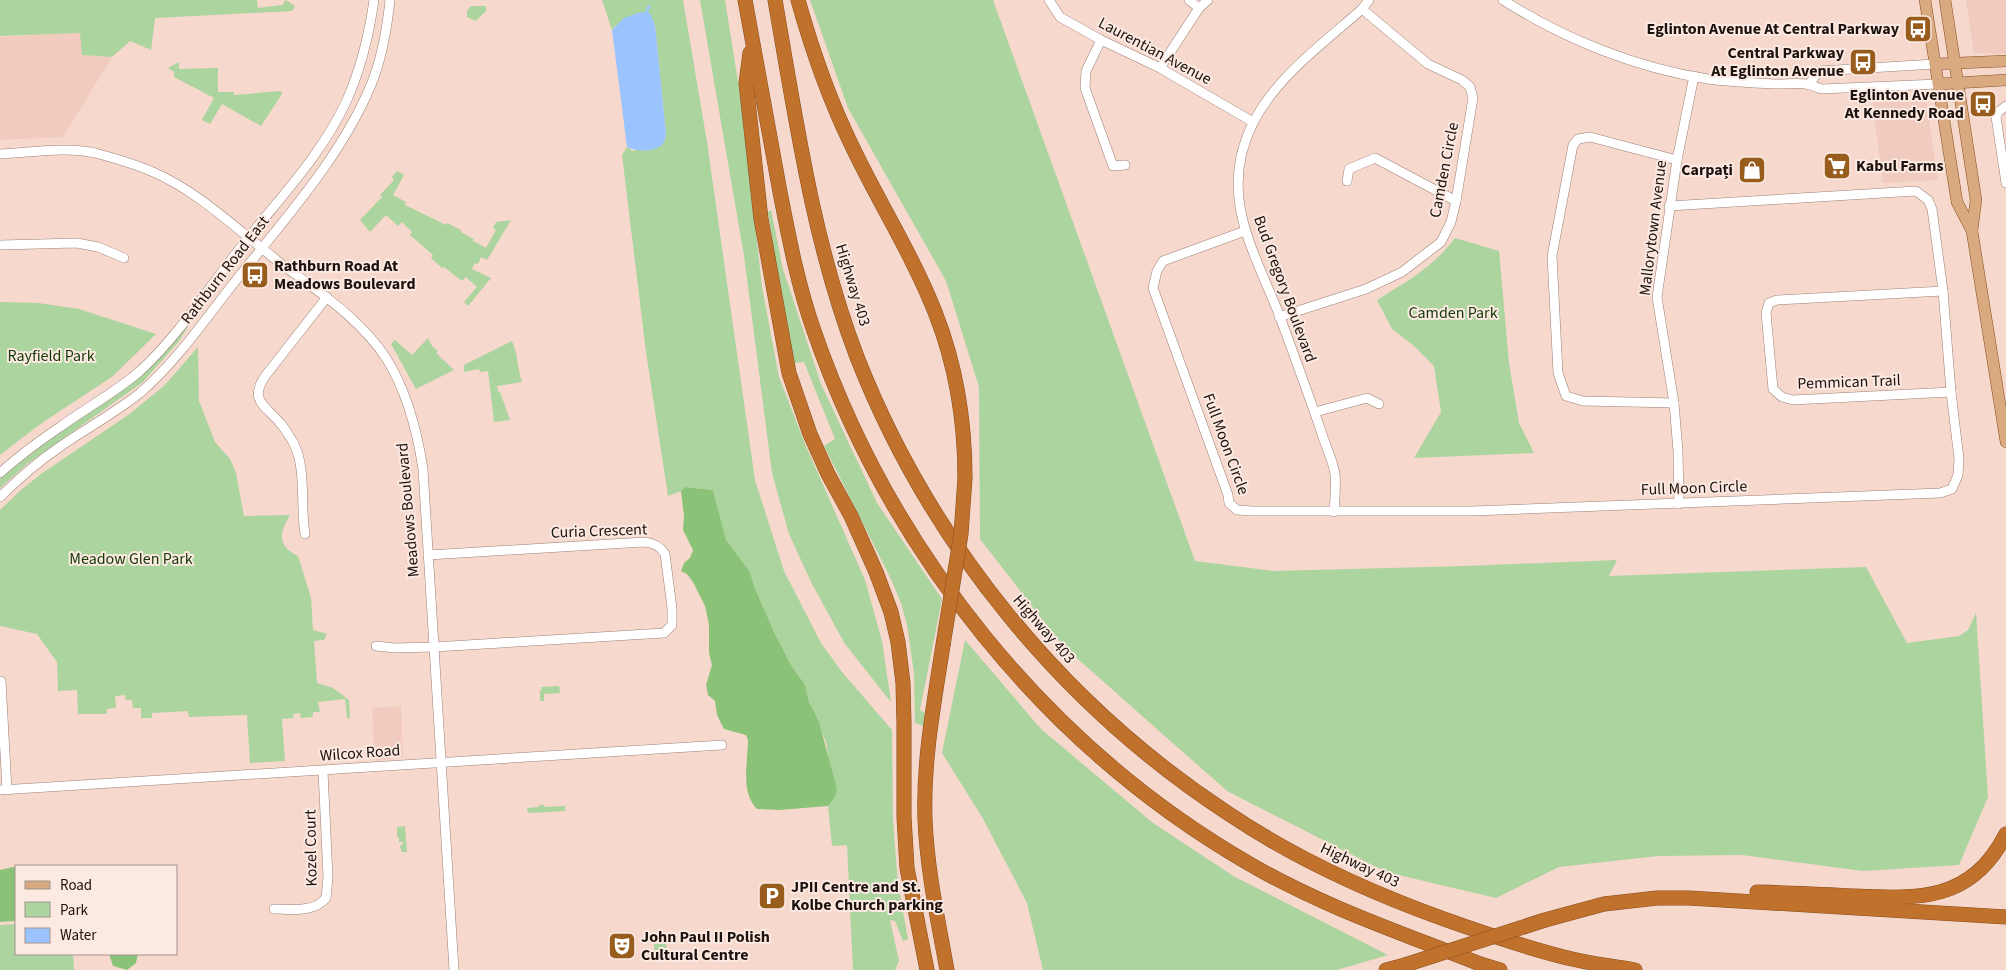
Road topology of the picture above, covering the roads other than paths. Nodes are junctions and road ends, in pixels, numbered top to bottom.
1 (374, 0) edge
2 (390, 0) edge
3 (745, 0) edge
4 (775, 0) edge
5 (798, 0) edge
6 (1050, 0) edge
7 (1189, 0) edge
8 (1208, 0) edge
9 (1369, 0) edge
10 (1503, 0) edge
11 (1925, 0) edge
12 (1945, 0) edge
13 (1199, 8) junction
14 (1362, 9) junction
15 (752, 38) junction
16 (1101, 40) junction
17 (2006, 61) edge
18 (1955, 63) junction
19 (1935, 64) junction
20 (1160, 68) junction
21 (1694, 76) junction
22 (2006, 80) edge
23 (1810, 83) junction
24 (1958, 83) junction
25 (1938, 84) junction
26 (2006, 106) edge
27 (1253, 122) junction
28 (0, 154) edge
29 (1676, 160) junction
30 (1125, 165) dead end
31 (1346, 181) dead end
32 (2006, 184) edge
33 (1456, 201) junction
34 (1669, 206) junction
35 (1244, 230) junction
36 (1972, 232) junction
37 (248, 237) junction
38 (0, 245) edge
39 (262, 248) junction
40 (124, 258) dead end
41 (1943, 291) junction
42 (327, 297) junction
43 (1280, 317) junction
44 (1951, 392) junction
45 (1674, 403) junction
46 (1379, 404) dead end
47 (1315, 412) junction
48 (2006, 442) edge
49 (0, 473) edge
50 (0, 497) edge
51 (1679, 504) junction
52 (1334, 512) junction
53 (304, 534) dead end
54 (428, 555) junction
55 (376, 646) dead end
56 (434, 647) junction
57 (1, 681) edge
58 (722, 745) dead end
59 (442, 762) junction
60 (323, 771) junction
61 (4, 790) edge
62 (2006, 834) edge
63 (1689, 898) junction
64 (274, 909) dead end
65 (2006, 917) edge
66 (454, 970) edge
67 (927, 970) edge
68 (947, 970) edge
69 (1386, 970) edge
70 (1500, 970) edge
71 (1634, 970) edge

1 - 37 street, Rathburn Road East
2 - 39 street, Rathburn Road East
3 - 15 highway
4 - 71 highway, Highway 403
5 - 68 highway, bridge
6 - 16 street, Laurentian Avenue
7 - 13 street
8 - 13 street
9 - 14 street, Bud Gregory Boulevard
10 - 21 street
11 - 19 main road
12 - 18 main road
13 - 20 street
14 - 27 street, Bud Gregory Boulevard
14 - 33 street, Camden Circle
15 - 67 highway
15 - 70 highway
16 - 20 street, Laurentian Avenue
16 - 30 street
17 - 18 main road
18 - 19 main road
18 - 24 main road
19 - 23 street
19 - 25 main road
20 - 27 street, Laurentian Avenue
21 - 23 street
21 - 29 street, Mallorytown Avenue
22 - 24 main road
23 - 25 street
24 - 25 main road
24 - 36 main road
25 - 36 main road
26 - 32 street
27 - 35 street, Bud Gregory Boulevard
28 - 37 street, Meadows Boulevard
29 - 34 street, Mallorytown Avenue
29 - 45 street
31 - 33 street
33 - 43 street, Camden Circle
34 - 41 street, Full Moon Circle
34 - 45 street, Mallorytown Avenue
35 - 43 street, Bud Gregory Boulevard
35 - 52 street, Full Moon Circle
36 - 48 main road
37 - 39 street, Meadows Boulevard
37 - 49 street, Rathburn Road East
38 - 40 street
39 - 42 street, Meadows Boulevard
39 - 50 street, Rathburn Road East
41 - 44 street, Full Moon Circle
41 - 44 street, Pemmican Trail
42 - 53 street
42 - 54 street, Meadows Boulevard
43 - 47 street, Bud Gregory Boulevard
44 - 51 street, Full Moon Circle
45 - 51 street, Mallorytown Avenue
46 - 47 street
47 - 52 street, Bud Gregory Boulevard
51 - 52 street, Full Moon Circle
54 - 56 street, Meadows Boulevard
54 - 56 street, Curia Crescent
55 - 56 street, Curia Crescent
56 - 59 street, Meadows Boulevard
57 - 61 street
58 - 59 street, Wilcox Road
59 - 60 street, Wilcox Road
59 - 66 street, Meadows Boulevard
60 - 61 street, Wilcox Road
60 - 64 street, Kozel Court
62 - 63 highway
63 - 65 highway
63 - 69 highway, bridge

